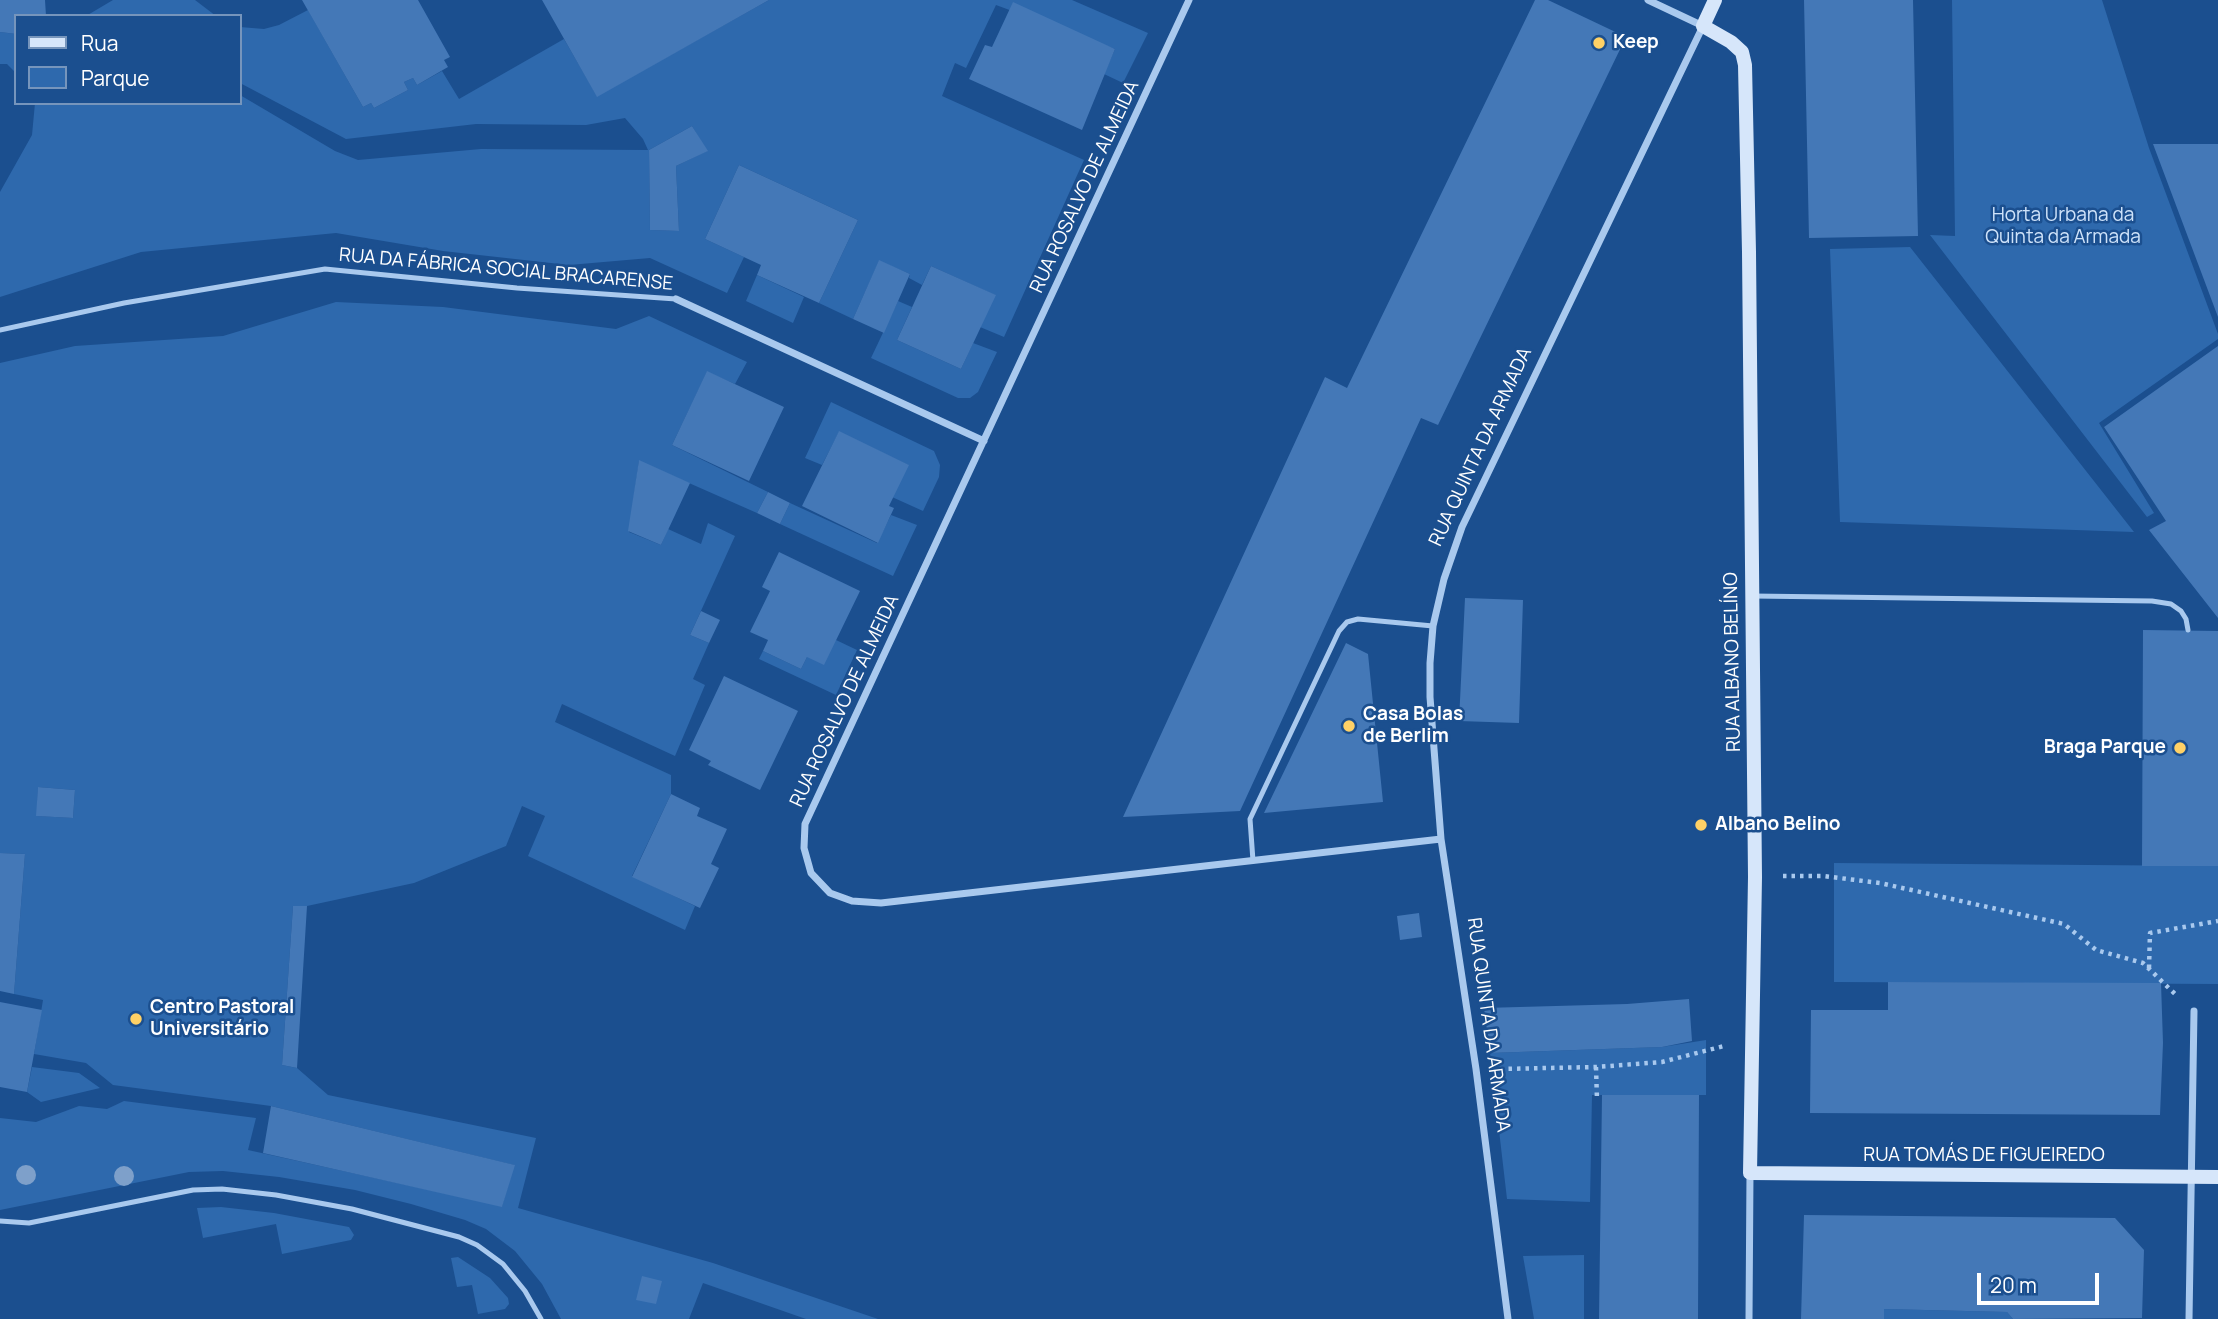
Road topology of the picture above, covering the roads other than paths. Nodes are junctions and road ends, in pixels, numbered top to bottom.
1 (1189, 0) edge
2 (1648, 0) edge
3 (1715, 0) edge
4 (1703, 26) junction
5 (676, 299) joint
6 (0, 330) edge
7 (984, 441) junction
8 (1751, 596) junction
9 (1433, 626) junction
10 (2188, 630) dead end
11 (1441, 839) junction
12 (1253, 861) junction
13 (2194, 1011) road end
14 (1750, 1173) junction
15 (2191, 1177) junction
16 (2218, 1177) edge
17 (0, 1221) edge
18 (541, 1319) edge
19 (1508, 1319) edge
20 (1749, 1319) edge
21 (2189, 1319) edge

1 - 7 street, RUA ROSALVO DE ALMEIDA
2 - 4 street
3 - 4 street, RUA QUINTA DA ARMADA
4 - 8 street, RUA ALBANO BELÍNO
4 - 9 street, RUA QUINTA DA ARMADA
5 - 6 lane, RUA DA FÁBRICA SOCIAL BRACARENSE
5 - 7 street, RUA DA FÁBRICA SOCIAL BRACARENSE
7 - 12 street, RUA ROSALVO DE ALMEIDA
8 - 10 lane
8 - 14 street, RUA ALBANO BELÍNO
9 - 11 street, RUA QUINTA DA ARMADA
9 - 12 lane
11 - 12 street, RUA ROSALVO DE ALMEIDA
11 - 19 street, RUA QUINTA DA ARMADA
13 - 15 street
14 - 15 street, RUA TOMÁS DE FIGUEIREDO
14 - 20 street, RUA ALBANO BELÍNO
15 - 16 street, RUA TOMÁS DE FIGUEIREDO
15 - 21 street
17 - 18 lane

